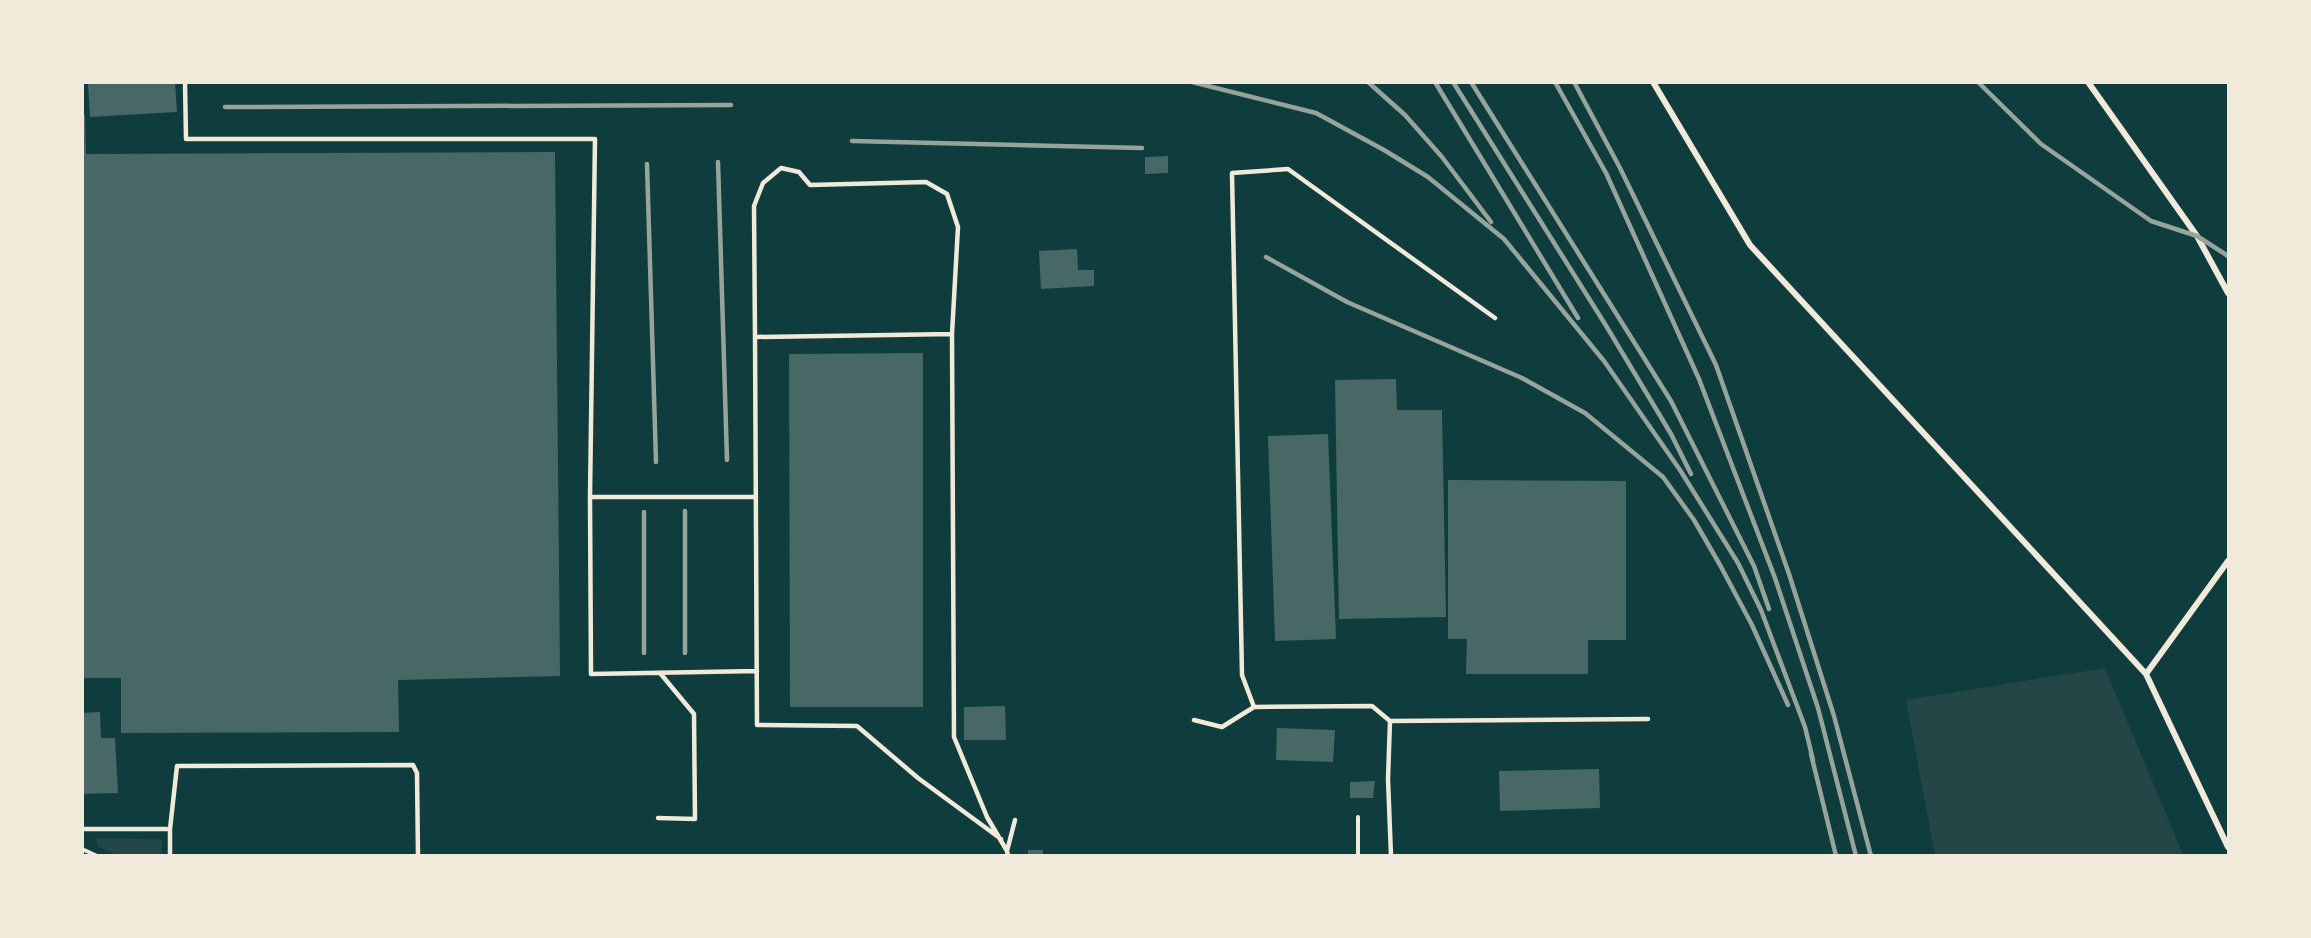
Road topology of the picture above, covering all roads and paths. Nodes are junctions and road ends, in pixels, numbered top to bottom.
1 (185, 82) edge
2 (1653, 82) edge
3 (2088, 82) edge
4 (2229, 293) edge
5 (1495, 318) dead end
6 (952, 334) junction
7 (755, 337) junction
8 (590, 496) junction
9 (756, 497) junction
10 (2229, 561) edge
11 (757, 671) junction
12 (660, 673) junction
13 (2146, 674) junction
14 (1254, 707) junction
15 (1648, 719) dead end
16 (1194, 720) dead end
17 (1390, 721) junction
18 (1358, 817) dead end
19 (658, 818) dead end
20 (1015, 820) dead end
21 (82, 829) edge
22 (170, 829) junction
23 (1001, 839) junction
24 (2229, 847) edge
25 (82, 849) edge
26 (1008, 853) edge
27 (98, 855) edge
28 (170, 855) edge
29 (418, 855) edge
30 (1358, 855) edge
31 (1390, 855) edge

1 - 8 lane
2 - 13 street
3 - 4 street
5 - 14 lane
6 - 7 lane
6 - 7 lane
6 - 23 lane
7 - 9 lane
8 - 9 lane
8 - 12 lane
9 - 11 lane
10 - 13 street
11 - 12 lane
11 - 23 lane
12 - 19 lane
13 - 24 street
14 - 16 lane
14 - 17 lane
15 - 17 lane
17 - 31 lane
18 - 30 path
20 - 26 lane
21 - 22 lane
22 - 28 lane
22 - 29 lane
23 - 26 lane
25 - 27 path

